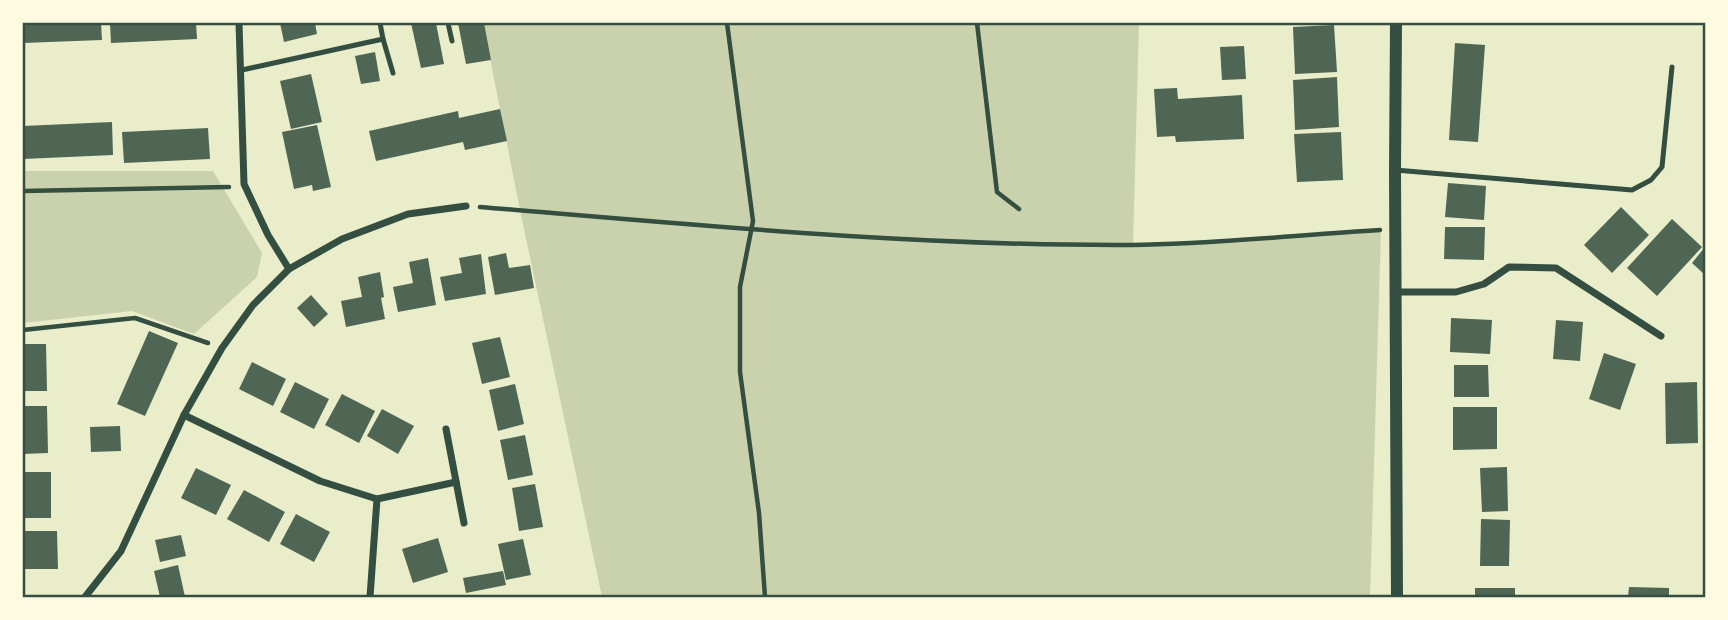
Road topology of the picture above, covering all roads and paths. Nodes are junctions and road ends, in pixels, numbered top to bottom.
1 (239, 23) edge
2 (380, 23) edge
3 (448, 23) edge
4 (727, 23) edge
5 (977, 23) edge
6 (1396, 23) edge
7 (383, 39) junction
8 (452, 41) dead end
9 (1672, 67) dead end
10 (242, 70) junction
11 (393, 73) dead end
12 (1395, 170) junction
13 (244, 184) junction
14 (23, 191) edge
15 (466, 206) joint
16 (1019, 209) dead end
17 (1395, 229) junction
18 (751, 230) junction
19 (289, 269) junction
20 (1395, 292) junction
21 (23, 330) edge
22 (1661, 336) dead end
23 (222, 348) junction
24 (184, 415) junction
25 (446, 429) dead end
26 (456, 482) junction
27 (377, 499) junction
28 (464, 523) dead end
29 (85, 597) edge
30 (370, 597) edge
31 (765, 597) edge
32 (1397, 597) edge

1 - 10 street
2 - 7 lane
3 - 8 lane
4 - 18 path
5 - 16 path
6 - 12 street
7 - 10 lane
7 - 11 lane
9 - 12 lane
10 - 13 street
12 - 17 street
13 - 14 path
13 - 19 street
15 - 18 path
15 - 19 street
17 - 18 path
17 - 20 street
18 - 31 path
19 - 23 street
20 - 22 street
20 - 32 street
21 - 23 path
23 - 24 street
24 - 27 street
24 - 29 street
25 - 26 street
26 - 27 street
26 - 28 street
27 - 30 street

